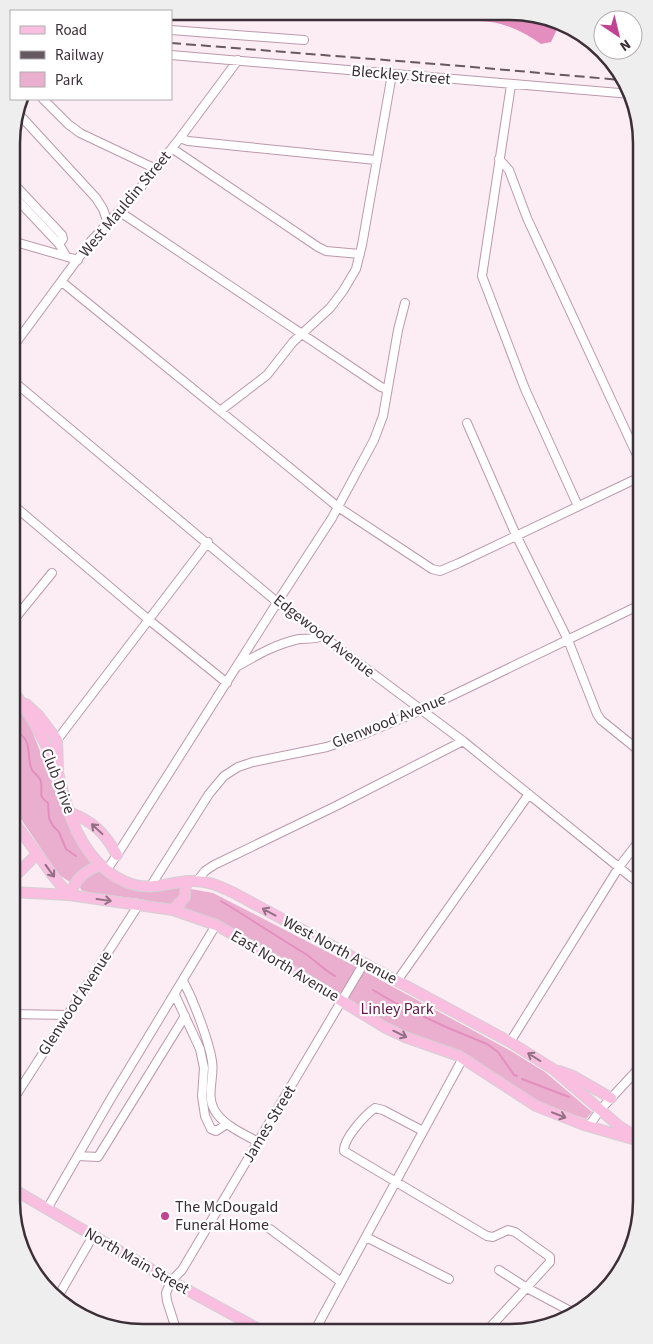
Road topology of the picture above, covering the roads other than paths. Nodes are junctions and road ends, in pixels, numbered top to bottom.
1 (172, 30) edge
2 (304, 40) dead end
3 (172, 55) edge
4 (238, 60) junction
5 (392, 74) junction
6 (510, 85) junction
7 (622, 93) edge
8 (44, 100) edge
9 (22, 119) edge
10 (180, 138) junction
11 (173, 148) junction
12 (499, 159) junction
13 (376, 160) junction
14 (156, 169) junction
15 (20, 191) edge
16 (20, 203) edge
17 (120, 212) junction
18 (108, 223) junction
19 (20, 243) edge
20 (59, 244) junction
21 (360, 254) junction
22 (66, 256) junction
23 (78, 260) junction
24 (62, 282) junction
25 (405, 303) dead end
26 (302, 334) junction
27 (20, 337) edge
28 (20, 387) edge
29 (387, 389) junction
30 (220, 411) junction
31 (467, 424) dead end
32 (633, 447) edge
33 (633, 480) edge
34 (578, 506) junction
35 (338, 507) junction
36 (20, 511) edge
37 (516, 535) junction
38 (208, 542) junction
39 (52, 573) dead end
40 (277, 602) junction
41 (633, 608) edge
42 (20, 612) edge
43 (149, 620) junction
44 (322, 636) junction
45 (568, 640) junction
46 (236, 667) junction
47 (227, 683) junction
48 (20, 699) edge
49 (20, 702) edge
50 (422, 710) junction
51 (57, 740) junction
52 (463, 741) junction
53 (633, 746) edge
54 (58, 774) junction
55 (529, 794) junction
56 (69, 812) junction
57 (20, 830) edge
58 (633, 849) edge
59 (37, 854) junction
60 (117, 855) junction
61 (619, 867) junction
62 (103, 868) junction
63 (20, 871) edge
64 (633, 879) edge
65 (197, 881) junction
66 (186, 882) junction
67 (150, 887) junction
68 (20, 892) edge
69 (69, 895) junction
70 (139, 904) junction
71 (173, 910) junction
72 (216, 925) junction
73 (364, 963) junction
74 (397, 981) junction
75 (183, 982) junction
76 (175, 995) junction
77 (342, 1001) junction
78 (20, 1014) edge
79 (67, 1016) junction
80 (185, 1016) junction
81 (510, 1042) junction
82 (463, 1058) junction
83 (553, 1069) junction
84 (633, 1075) edge
85 (20, 1088) edge
86 (611, 1098) junction
87 (600, 1110) junction
88 (227, 1124) junction
89 (589, 1126) junction
90 (423, 1131) junction
91 (633, 1135) edge
92 (633, 1138) edge
93 (258, 1142) junction
94 (78, 1156) junction
95 (395, 1182) junction
96 (20, 1193) edge
97 (47, 1209) junction
98 (270, 1229) dead end
99 (93, 1236) junction
100 (366, 1237) junction
101 (499, 1270) dead end
102 (449, 1279) dead end
103 (171, 1281) junction
104 (341, 1282) junction
105 (527, 1288) junction
106 (60, 1292) edge
107 (568, 1310) edge
108 (174, 1324) edge
109 (249, 1324) edge
110 (318, 1324) edge
111 (493, 1324) edge

1 - 2 street
3 - 4 street, Bleckley Street
4 - 5 street, Bleckley Street
4 - 10 street, West Mauldin Street
5 - 6 street, Bleckley Street
5 - 13 street
6 - 7 street, Bleckley Street
6 - 12 street
8 - 14 street
9 - 18 street
10 - 11 street, West Mauldin Street
10 - 13 street
11 - 14 street, West Mauldin Street
11 - 21 street
12 - 32 street
12 - 34 street
13 - 21 street
14 - 17 street, West Mauldin Street
15 - 20 street
16 - 20 street
17 - 18 street, West Mauldin Street
17 - 26 street
18 - 23 street, West Mauldin Street
19 - 22 street
20 - 22 street
21 - 26 street
22 - 23 street
23 - 24 street, West Mauldin Street
24 - 27 street, West Mauldin Street
24 - 30 street
25 - 29 street
26 - 29 street
26 - 30 street
28 - 38 street, Edgewood Avenue
29 - 35 street
30 - 35 street
31 - 37 street
33 - 34 street
34 - 37 street
35 - 37 street
35 - 40 street
36 - 43 street
37 - 45 street
38 - 40 street, Edgewood Avenue
38 - 43 street
39 - 42 street
40 - 44 street, Edgewood Avenue
40 - 46 street
41 - 45 street, Glenwood Avenue
43 - 47 street
43 - 51 street
44 - 46 street
44 - 50 street, Edgewood Avenue
45 - 50 street, Glenwood Avenue
45 - 53 street
46 - 47 street
47 - 60 street
48 - 51 main road
49 - 54 main road, Club Drive
50 - 52 street, Edgewood Avenue
50 - 67 street, Glenwood Avenue
51 - 54 main road
52 - 55 street, Edgewood Avenue
52 - 65 street
54 - 56 main road, Club Drive
55 - 61 street, Edgewood Avenue
55 - 74 street
60 -> 56 main road
56 - 62 main road, Club Drive
57 - 59 main road
58 - 61 street
59 - 63 main road
59 -> 69 main road
60 - 62 street
61 - 64 street, Edgewood Avenue
61 - 81 street
62 - 67 main road
62 - 69 main road
65 - 66 main road, West North Avenue
73 -> 65 main road, West North Avenue
66 - 67 main road, West North Avenue
66 - 71 main road
68 - 69 main road
69 -> 70 main road
70 - 71 main road, East North Avenue
70 - 79 street, Glenwood Avenue
71 - 72 main road, East North Avenue
72 - 75 street
72 - 77 main road, East North Avenue
73 - 74 main road, West North Avenue
73 - 77 street, James Street
74 - 81 main road, West North Avenue
75 - 76 street
75 - 88 street
76 - 80 street
76 - 94 street
77 -> 82 main road, East North Avenue
77 - 93 street, James Street
78 - 79 street
79 - 85 street, Glenwood Avenue
80 - 88 street
80 - 94 street
83 -> 81 main road, West North Avenue
82 -> 89 main road, East North Avenue
82 - 90 street
83 - 86 main road
83 - 87 main road, West North Avenue
84 - 86 street
86 - 87 street
87 - 89 street
87 - 91 main road, West North Avenue
88 - 93 street
89 - 92 main road, East North Avenue
90 - 95 street
90 - 95 street
93 - 103 street, James Street
94 - 97 street
95 - 100 street
95 - 105 street
96 - 97 main road, North Main Street
97 - 99 main road, North Main Street
98 - 104 street
99 - 103 main road, North Main Street
99 - 106 street
100 - 102 street
100 - 104 street
101 - 105 street
103 - 108 street
103 - 109 main road, North Main Street
104 - 110 street
105 - 107 street
105 - 111 street

